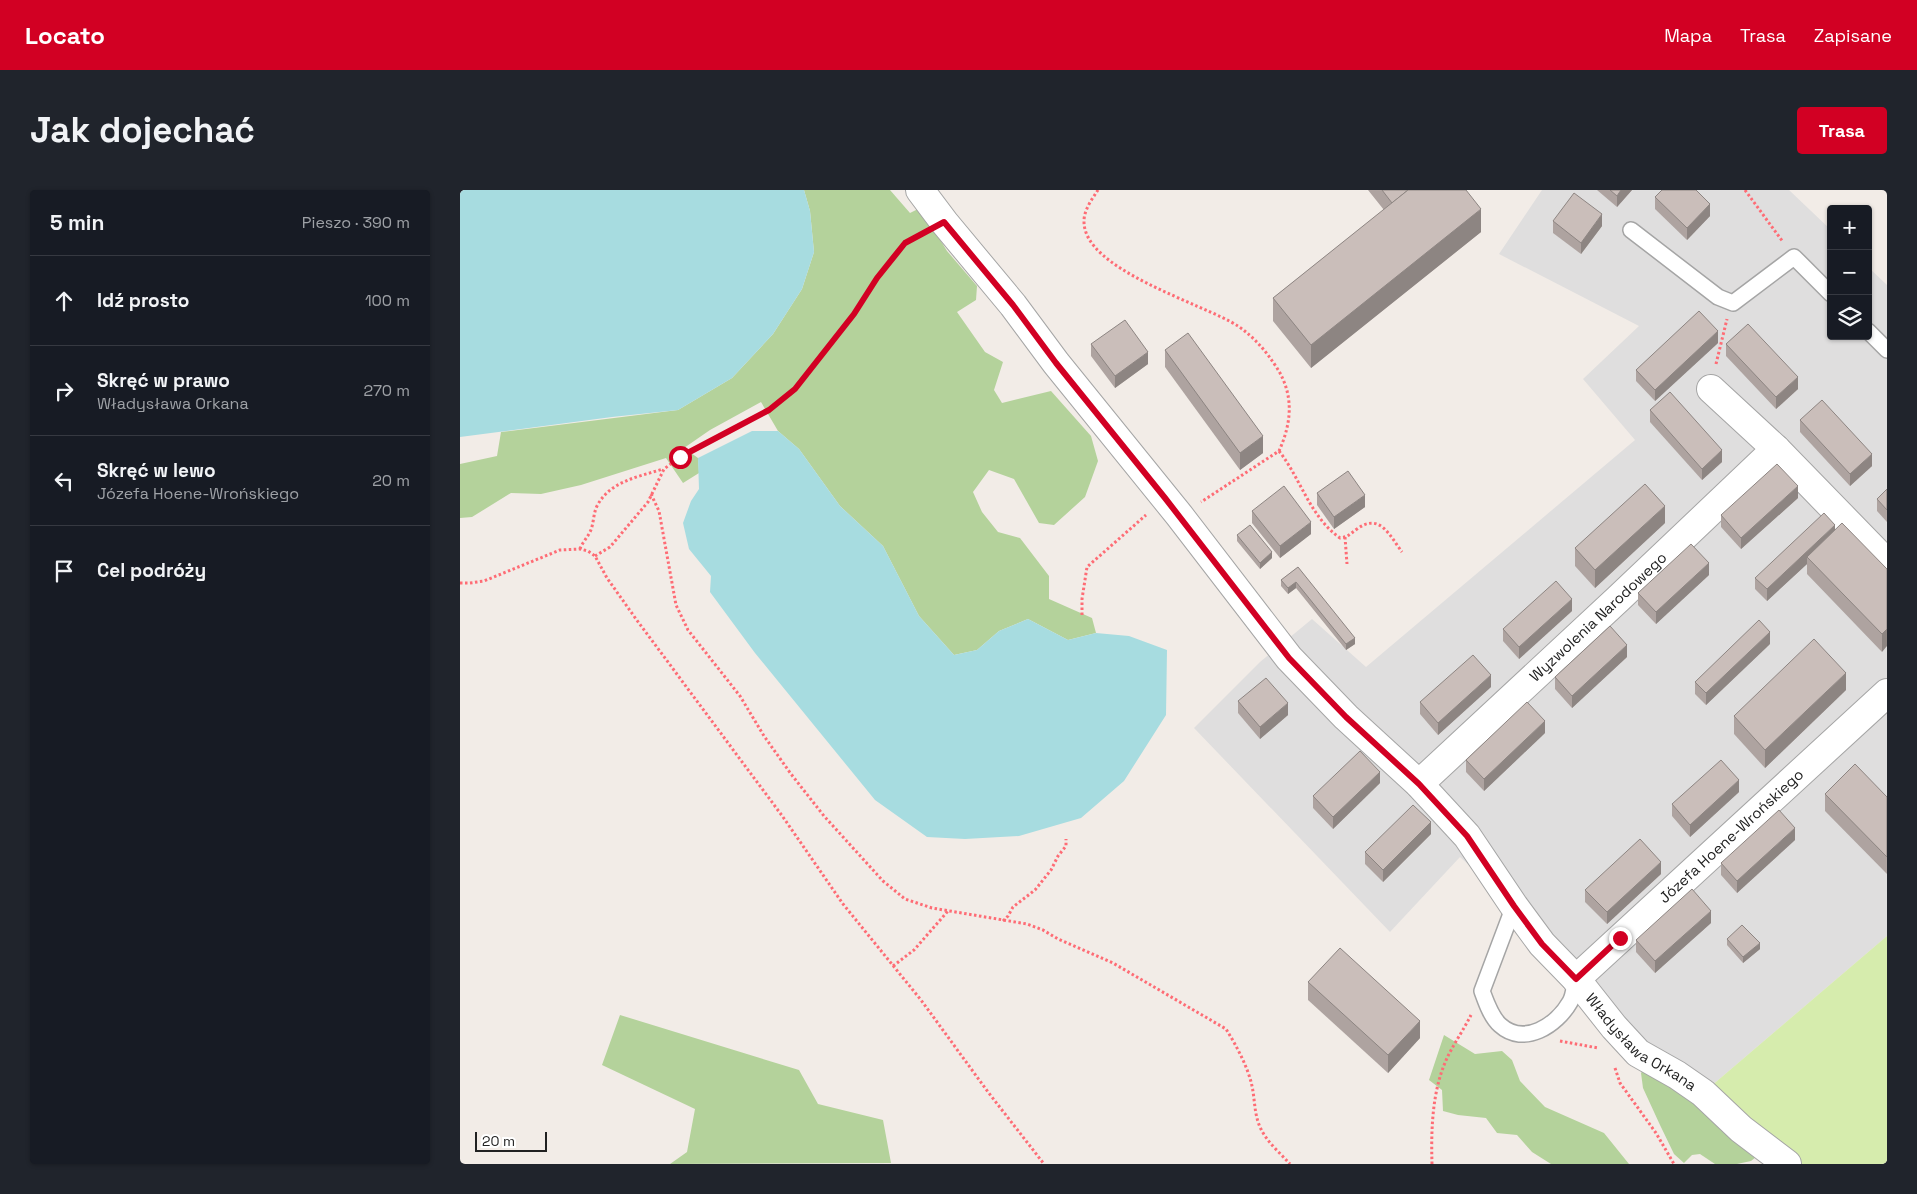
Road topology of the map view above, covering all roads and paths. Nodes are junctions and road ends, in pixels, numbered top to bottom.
1 (920, 190) edge
2 (1098, 190) edge
3 (1746, 190) edge
4 (944, 222) junction
5 (1631, 230) dead end
6 (1794, 257) junction
7 (1827, 290) edge
8 (1732, 303) junction
9 (1872, 335) edge
10 (1887, 350) edge
11 (1711, 390) joint
12 (1776, 449) junction
13 (1280, 451) junction
14 (664, 469) junction
15 (652, 494) junction
16 (1172, 507) junction
17 (1345, 537) junction
18 (580, 549) junction
19 (1402, 552) dead end
20 (595, 556) junction
21 (1887, 563) edge
22 (1347, 564) dead end
23 (460, 583) edge
24 (1082, 615) dead end
25 (1887, 693) edge
26 (1419, 784) junction
27 (1066, 839) dead end
28 (1514, 906) junction
29 (948, 911) junction
30 (1002, 921) junction
31 (893, 966) junction
32 (1576, 979) junction
33 (1482, 991) junction
34 (1614, 1027) junction
35 (1540, 1031) junction
36 (1614, 1065) dead end
37 (1044, 1164) edge
38 (1290, 1164) edge
39 (1432, 1164) edge
40 (1674, 1164) edge
41 (1787, 1164) edge

1 - 4 street, Władysława Orkana
2 - 13 path
3 - 6 path
4 - 14 path
4 - 16 street, Władysława Orkana
5 - 8 lane
6 - 7 lane
6 - 8 lane
8 - 11 path
9 - 10 lane
11 - 12 street
12 - 21 street
12 - 26 street, Wyzwolenia Narodowego
13 - 16 path
13 - 17 path
14 - 15 path
14 - 18 path
15 - 20 path
15 - 29 path
16 - 24 path
16 - 26 street, Władysława Orkana
17 - 19 path
17 - 22 path
18 - 20 path
18 - 23 path
20 - 31 path
25 - 32 street, Józefa Hoene-Wrońskiego
26 - 28 street, Władysława Orkana
27 - 30 path
28 - 32 street, Władysława Orkana
28 - 33 lane
29 - 30 path
29 - 31 path
30 - 38 path
31 - 37 path
32 - 34 street, Władysława Orkana
32 - 35 lane
33 - 35 lane
33 - 39 path
34 - 35 path
34 - 41 street, Władysława Orkana
36 - 40 path

